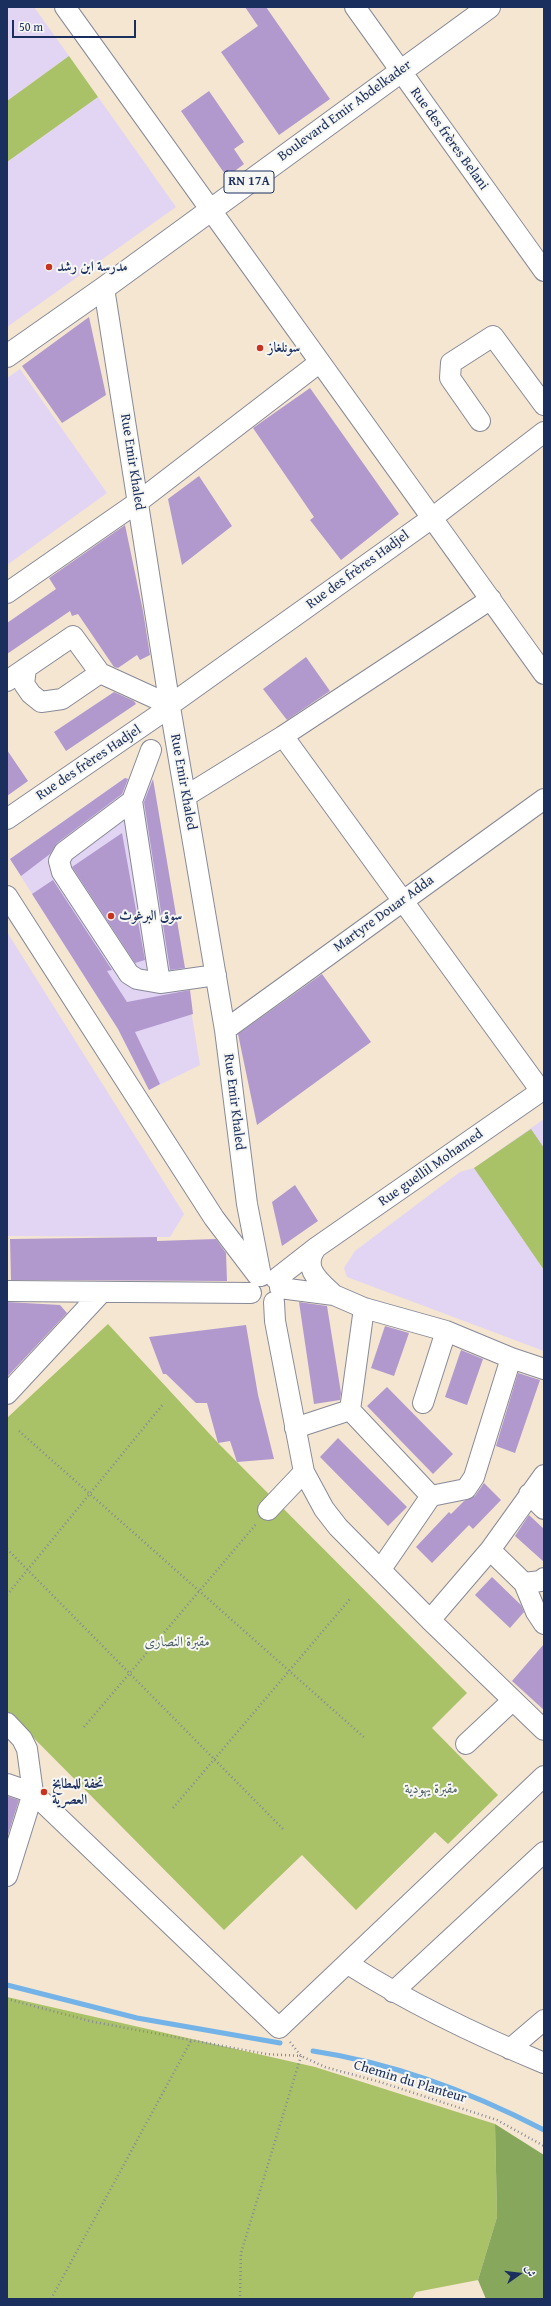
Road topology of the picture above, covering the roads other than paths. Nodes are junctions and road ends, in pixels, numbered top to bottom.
1 (65, 7) edge
2 (355, 7) edge
3 (489, 7) edge
4 (400, 70) junction
5 (211, 210) junction
6 (544, 271) edge
7 (104, 288) junction
8 (7, 356) edge
9 (320, 362) junction
10 (544, 405) edge
11 (480, 421) dead end
12 (544, 432) edge
13 (138, 502) junction
14 (432, 518) junction
15 (7, 593) edge
16 (490, 599) junction
17 (26, 668) junction
18 (100, 673) junction
19 (544, 674) edge
20 (7, 681) edge
21 (170, 706) junction
22 (283, 736) junction
23 (111, 747) junction
24 (151, 750) junction
25 (178, 753) junction
26 (186, 796) junction
27 (544, 799) edge
28 (132, 801) junction
29 (7, 819) edge
30 (7, 896) edge
31 (403, 901) junction
32 (216, 975) junction
33 (160, 983) junction
34 (225, 1030) junction
35 (542, 1090) edge
36 (247, 1204) junction
37 (214, 1218) junction
38 (317, 1247) junction
39 (267, 1286) junction
40 (7, 1291) edge
41 (101, 1293) junction
42 (334, 1295) junction
43 (364, 1308) junction
44 (446, 1330) junction
45 (511, 1358) junction
46 (544, 1369) edge
47 (7, 1394) edge
48 (423, 1402) dead end
49 (350, 1410) junction
50 (295, 1428) junction
51 (304, 1472) junction
52 (544, 1475) edge
53 (529, 1494) junction
54 (431, 1496) junction
55 (544, 1509) edge
56 (268, 1510) road end
57 (490, 1550) junction
58 (381, 1569) junction
59 (544, 1578) edge
60 (524, 1583) junction
61 (430, 1620) junction
62 (544, 1624) edge
63 (512, 1701) junction
64 (7, 1723) edge
65 (544, 1730) edge
66 (466, 1744) dead end
67 (544, 1776) edge
68 (7, 1784) edge
69 (33, 1792) junction
70 (544, 1852) edge
71 (7, 1876) edge
72 (348, 1964) junction
73 (393, 1992) junction
74 (544, 2020) edge
75 (510, 2049) junction
76 (544, 2062) edge

1 - 5 street
2 - 4 street, Rue des frères Belani
3 - 4 main road, Boulevard Emir Abdelkader / RN 17A
4 - 5 main road, Boulevard Emir Abdelkader / RN 17A
4 - 6 street, Rue des frères Belani
5 - 7 main road, Boulevard Emir Abdelkader / RN 17A
5 - 9 street
7 - 8 main road, Boulevard Emir Abdelkader / RN 17A
7 - 13 street, Rue Emir Khaled
9 - 13 street
9 - 14 street
10 - 11 street
12 - 14 street, Rue des frères Hadjel
13 - 15 street
13 - 21 street, Rue Emir Khaled
14 - 16 street
14 - 21 street, Rue des frères Hadjel
16 - 19 street
16 - 22 street
17 - 18 street
17 - 18 street
17 - 20 street
18 - 21 street
21 - 23 street, Rue des frères Hadjel
21 - 25 street, Rue Emir Khaled
22 - 26 street
22 - 31 street
23 - 24 street
23 - 29 street, Rue des frères Hadjel
24 - 25 street
24 - 28 street
25 - 26 street, Rue Emir Khaled
26 - 32 street, Rue Emir Khaled
27 - 31 street, Martyre Douar Adda
28 - 33 street
28 - 33 street
30 - 37 street
31 - 34 street, Martyre Douar Adda
31 - 35 street
32 - 33 street
32 - 34 street, Rue Emir Khaled
34 - 36 street, Rue Emir Khaled
35 - 38 street, Rue guellil Mohamed
36 - 37 street
36 - 39 street, Rue Emir Khaled
37 - 39 street
38 - 39 street, Rue guellil Mohamed
38 - 42 street
39 - 41 street
39 - 42 street
39 - 50 street, Rue Emir Khaled
40 - 41 street
41 - 47 street
42 - 43 street
43 - 44 street
43 - 49 street
44 - 45 street
44 - 48 street
45 - 46 street
45 - 54 street
49 - 50 street
49 - 54 street
50 - 51 street, Rue Emir Khaled
51 - 56 street
51 - 58 street, Rue Emir Khaled
52 - 53 street
53 - 55 street
53 - 57 street
54 - 58 street
57 - 60 street
57 - 61 street
58 - 61 street, Rue Emir Khaled
59 - 60 street
60 - 62 street
61 - 63 street, Rue Emir Khaled
63 - 65 street, Rue Emir Khaled
63 - 66 street
64 - 69 street
67 - 72 street
68 - 69 street
69 - 71 street
69 - 72 street
70 - 73 street
72 - 73 street
73 - 75 street
74 - 75 street
75 - 76 street

